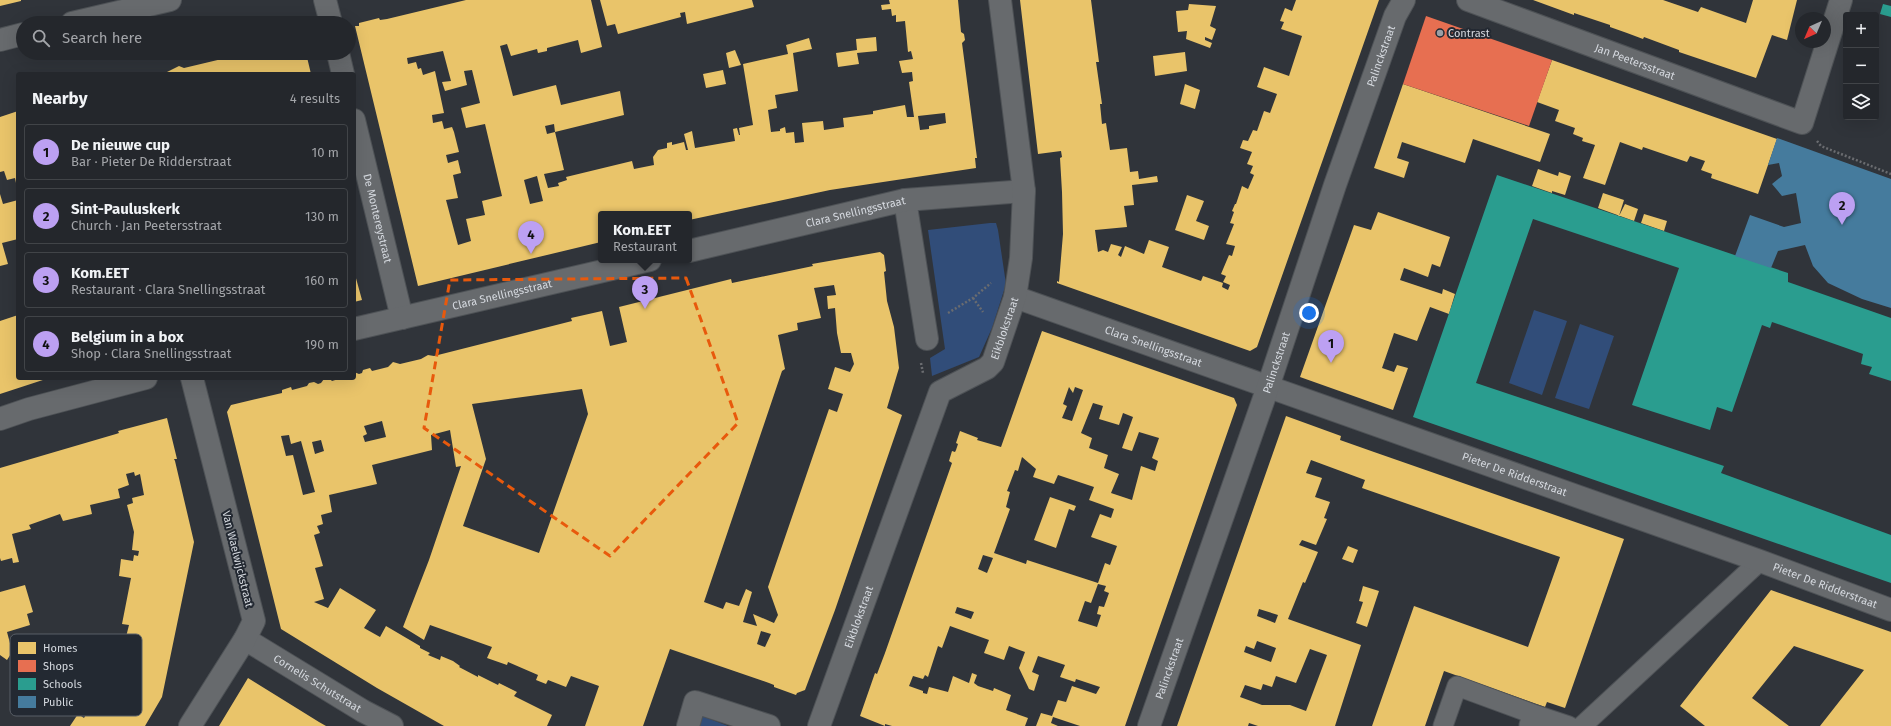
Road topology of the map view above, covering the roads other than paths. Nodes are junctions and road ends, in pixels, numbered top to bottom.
1 (170, 0) edge
2 (325, 0) edge
3 (1000, 0) edge
4 (1404, 0) edge
5 (1468, 0) edge
6 (1841, 0) edge
7 (102, 16) edge
8 (329, 16) edge
9 (16, 36) edge
10 (0, 40) edge
11 (340, 60) edge
12 (343, 72) edge
13 (356, 128) edge
14 (1024, 191) junction
15 (905, 200) junction
16 (692, 250) edge
17 (637, 263) edge
18 (1015, 297) junction
19 (402, 318) junction
20 (356, 328) edge
21 (926, 336) road end
22 (138, 380) edge
23 (193, 380) edge
24 (1268, 387) junction
25 (0, 419) edge
26 (1760, 561) junction
27 (1891, 610) edge
28 (245, 639) junction
29 (1531, 720) edge
30 (190, 726) edge
31 (392, 726) edge
32 (688, 726) edge
33 (769, 726) edge
34 (818, 726) edge
35 (1149, 726) edge
36 (1443, 726) edge
37 (1569, 726) edge
38 (1582, 726) edge

1 - 7 street
2 - 8 street
3 - 14 street, Eikblokstraat
4 - 24 street, Palinckstraat
5 - 6 street, Jan Peetersstraat
9 - 10 street
11 - 12 street
13 - 19 street, De Montereystraat
14 - 15 street, Clara Snellingsstraat
14 - 18 street, Eikblokstraat
15 - 16 street, Clara Snellingsstraat
15 - 21 street
17 - 19 street, Clara Snellingsstraat
18 - 24 street, Clara Snellingsstraat
18 - 34 street, Eikblokstraat
19 - 20 street, Clara Snellingsstraat
22 - 25 street
23 - 28 street, Van Waelwijckstraat
24 - 26 street, Pieter De Ridderstraat
24 - 35 street, Palinckstraat
26 - 27 street, Pieter De Ridderstraat
26 - 38 street, Pieter De Ridderstraat
28 - 30 street, Van Waelwijckstraat
28 - 31 street, Cornelis Schutstraat
29 - 36 street
29 - 37 street
32 - 33 street

